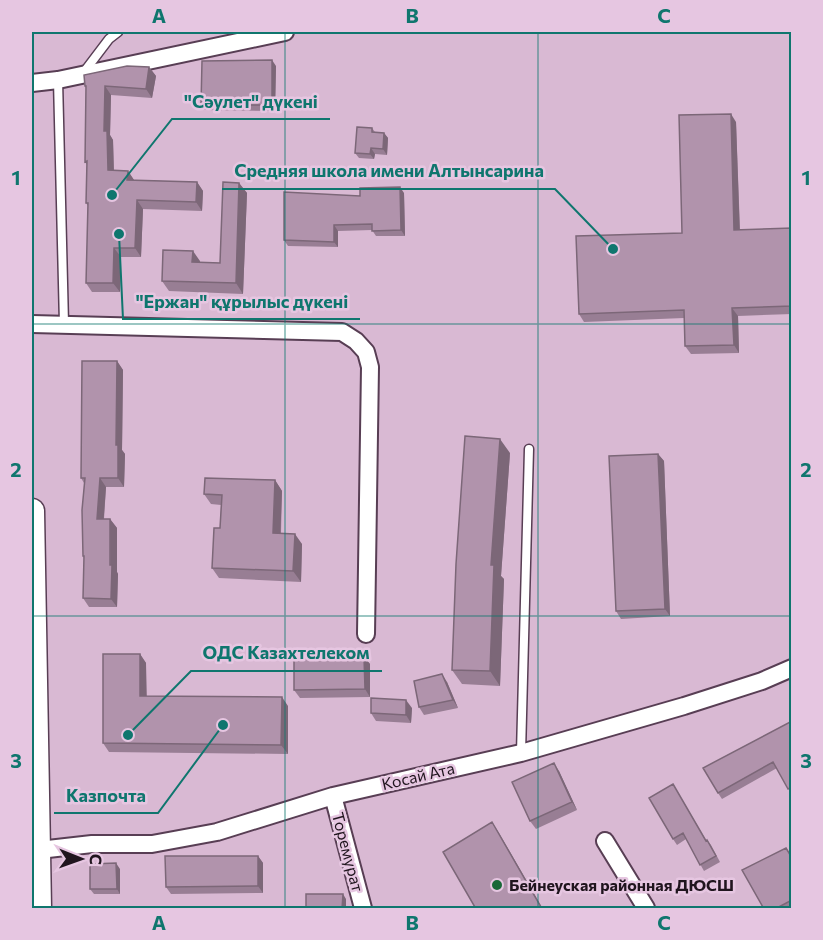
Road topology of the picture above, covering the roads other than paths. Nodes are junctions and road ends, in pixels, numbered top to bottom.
1 (118, 32) edge
2 (275, 32) edge
3 (82, 75) junction
4 (58, 80) junction
5 (32, 83) edge
6 (32, 324) edge
7 (64, 324) junction
8 (529, 450) dead end
9 (32, 511) edge
10 (366, 634) dead end
11 (792, 668) edge
12 (521, 753) junction
13 (34, 792) edge
14 (333, 796) junction
15 (35, 820) edge
16 (605, 841) dead end
17 (39, 850) junction
18 (39, 909) edge
19 (363, 909) edge
20 (646, 909) edge

1 - 3 lane
2 - 3 street
3 - 4 street
4 - 5 street
4 - 7 lane
6 - 7 street
7 - 10 street
8 - 12 lane
9 - 13 street
11 - 12 street, Косай Ата
12 - 14 street, Косай Ата
13 - 15 street
14 - 17 street, Косай Ата
14 - 19 street, Торемурат
15 - 17 street
16 - 20 street
17 - 18 street

